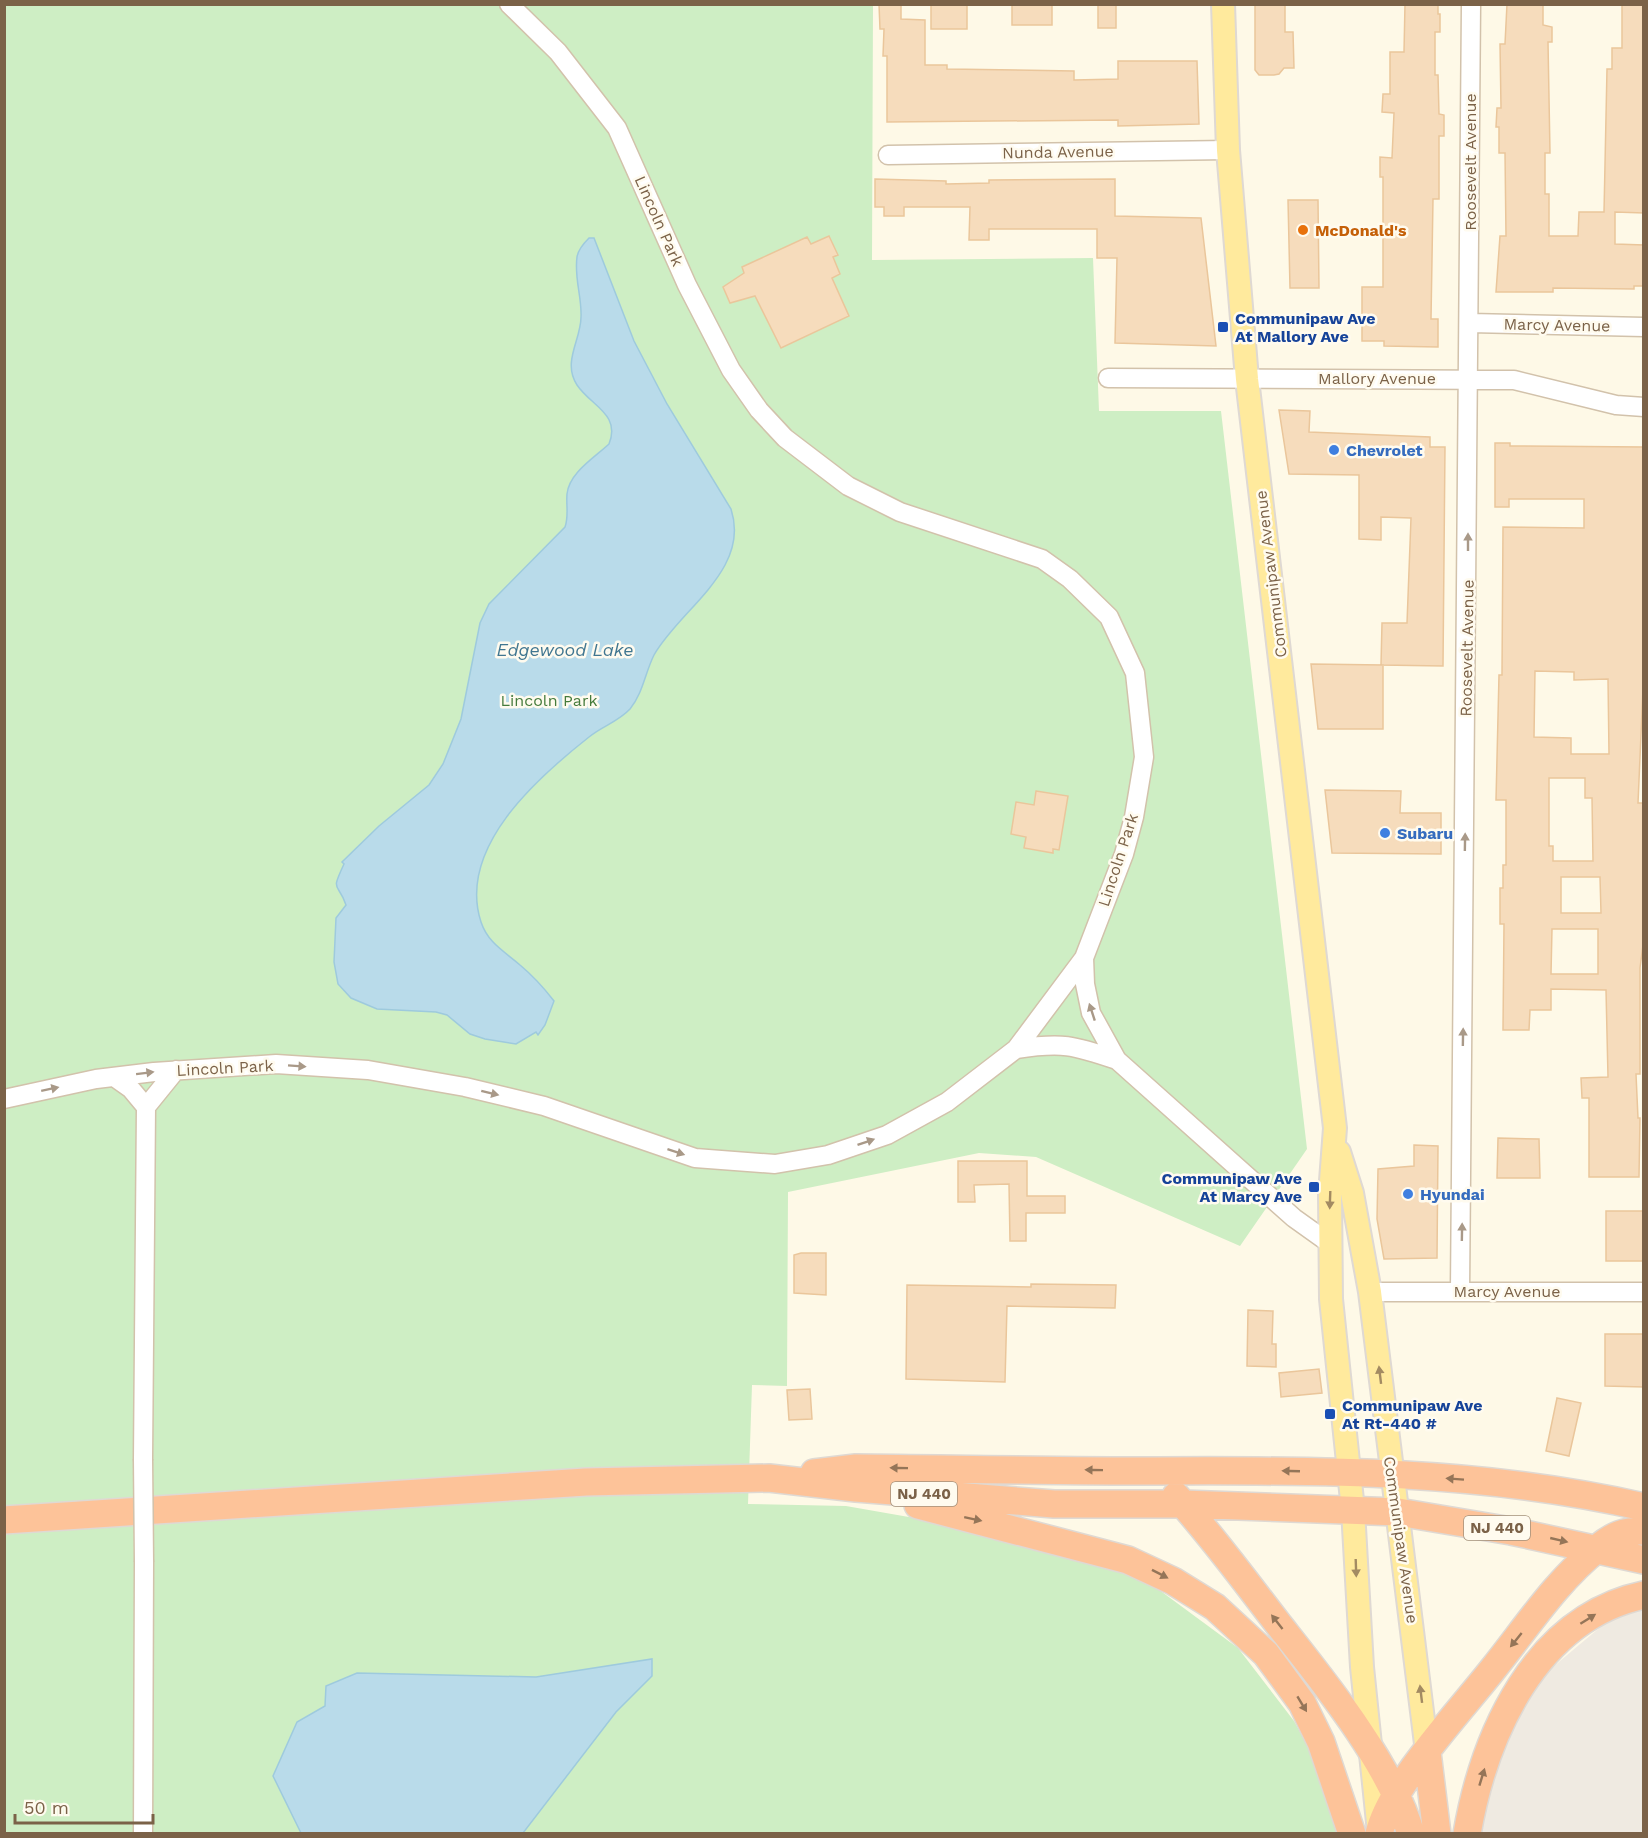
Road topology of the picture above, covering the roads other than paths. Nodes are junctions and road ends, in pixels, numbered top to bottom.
1 (509, 4) edge
2 (1223, 4) edge
3 (1471, 4) edge
4 (1228, 150) junction
5 (888, 155) dead end
6 (1470, 323) junction
7 (1644, 327) edge
8 (1108, 378) dead end
9 (1470, 378) junction
10 (1247, 379) junction
11 (1644, 407) edge
12 (1084, 958) junction
13 (1016, 1049) junction
14 (1117, 1060) junction
15 (176, 1070) junction
16 (114, 1077) junction
17 (4, 1099) edge
18 (146, 1107) junction
19 (1336, 1142) junction
20 (1329, 1243) junction
21 (1460, 1291) junction
22 (1370, 1292) junction
23 (1644, 1293) edge
24 (1153, 1471) junction
25 (1349, 1473) junction
26 (1392, 1475) junction
27 (769, 1478) junction
28 (856, 1488) junction
29 (1183, 1503) junction
30 (1644, 1508) edge
31 (1353, 1510) junction
32 (1398, 1512) junction
33 (4, 1520) edge
34 (1644, 1531) edge
35 (1596, 1549) junction
36 (1644, 1560) edge
37 (1644, 1595) edge
38 (1427, 1752) junction
39 (1372, 1755) junction
40 (1396, 1796) junction
41 (142, 1833) edge
42 (1353, 1833) edge
43 (1379, 1833) edge
44 (1411, 1833) edge
45 (1437, 1833) edge
46 (1467, 1833) edge

1 - 12 street, Lincoln Park
2 - 4 main road, Communipaw Avenue
3 - 6 street, Roosevelt Avenue
4 - 5 street, Nunda Avenue
4 - 10 main road, Communipaw Avenue
6 - 7 street, Marcy Avenue
6 - 9 street, Roosevelt Avenue
8 - 10 street, Mallory Avenue
9 - 10 street, Mallory Avenue
9 - 11 street, Mallory Avenue
21 -> 9 street, Roosevelt Avenue
10 - 19 main road, Communipaw Avenue
12 - 13 street, Lincoln Park
14 -> 12 street, Lincoln Park
13 - 14 street, Lincoln Park
15 -> 13 street, Lincoln Park
14 - 20 street, Lincoln Park
16 -> 15 street, Lincoln Park
15 - 18 street
17 -> 16 street, Lincoln Park
16 - 18 street
18 - 41 street, bridge
19 -> 20 main road, Communipaw Avenue
19 - 22 main road, Communipaw Avenue
20 - 25 main road, Communipaw Avenue
21 - 22 street, Marcy Avenue
21 - 23 street, Marcy Avenue
26 -> 22 main road, Communipaw Avenue
25 -> 24 highway
24 -> 27 highway
24 - 29 highway
25 - 26 highway
25 - 31 main road, Communipaw Avenue
30 -> 26 highway
26 - 32 main road, Communipaw Avenue
27 - 28 highway
27 - 33 highway
28 - 29 highway, NJ 440
28 -> 42 highway
29 - 31 highway, NJ 440
39 -> 29 highway
31 - 32 highway, NJ 440
31 -> 39 main road, Communipaw Avenue
32 -> 35 highway, NJ 440
38 -> 32 main road, Communipaw Avenue
34 - 35 highway
35 - 36 highway, NJ 440
35 -> 38 highway
46 -> 37 highway
38 - 40 highway
38 - 45 highway, Communipaw Avenue
39 - 40 highway
39 - 43 main road, Communipaw Avenue
40 - 43 highway
40 - 44 highway

